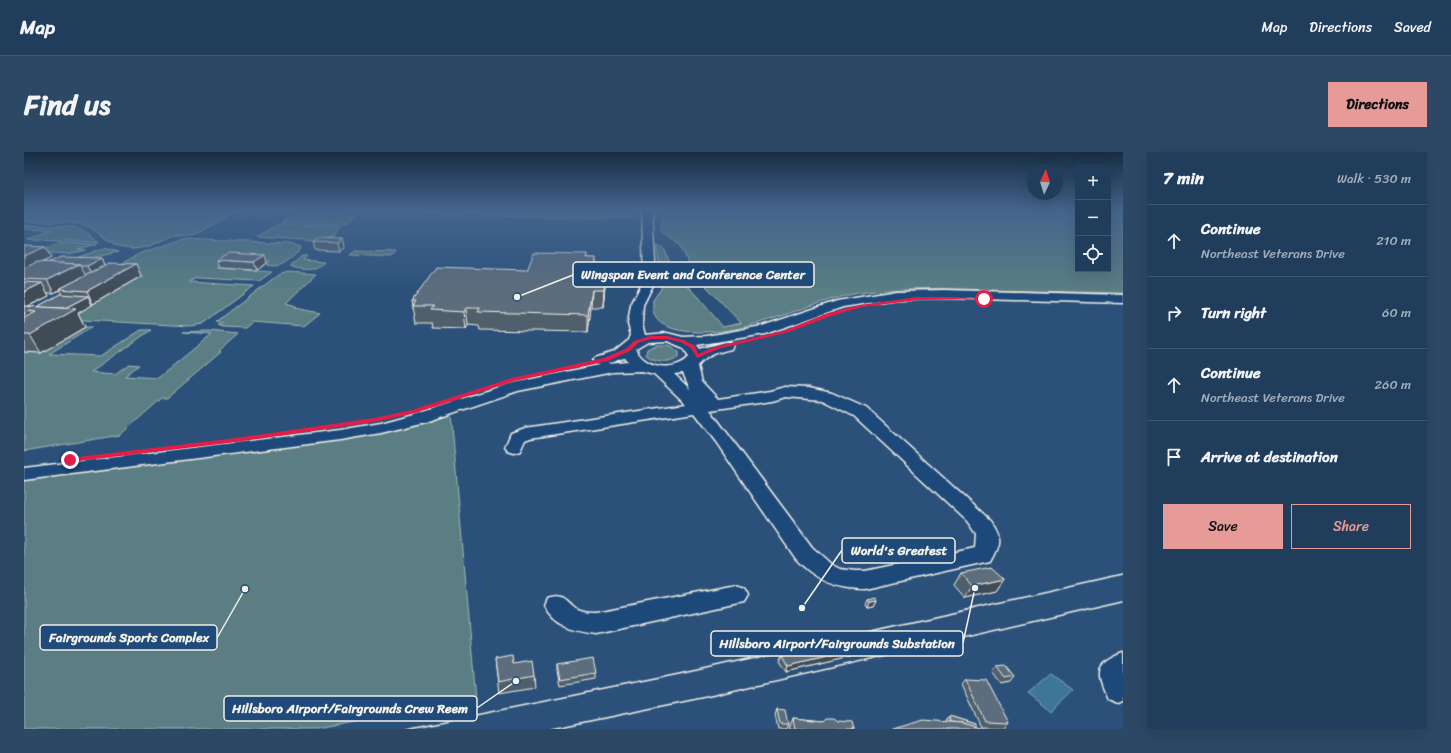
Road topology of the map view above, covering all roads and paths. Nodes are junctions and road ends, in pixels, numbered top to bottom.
1 (648, 237) edge
2 (1053, 299) junction
3 (1123, 299) edge
4 (1123, 303) edge
5 (637, 310) junction
6 (667, 337) junction
7 (682, 341) junction
8 (632, 346) junction
9 (693, 361) junction
10 (651, 368) junction
11 (706, 406) junction
12 (514, 447) dead end
13 (24, 464) edge
14 (24, 474) edge
15 (736, 595) dead end
16 (556, 605) dead end

1 - 5 street
2 - 3 street
2 - 4 street
2 - 7 street
2 - 9 street
5 - 6 street
5 - 8 street
6 - 7 street
6 - 8 street
7 - 9 street
8 - 10 street
8 - 13 street
9 - 10 street
9 - 11 street
10 - 11 street
10 - 14 street
11 - 11 street
11 - 12 street
15 - 16 street

